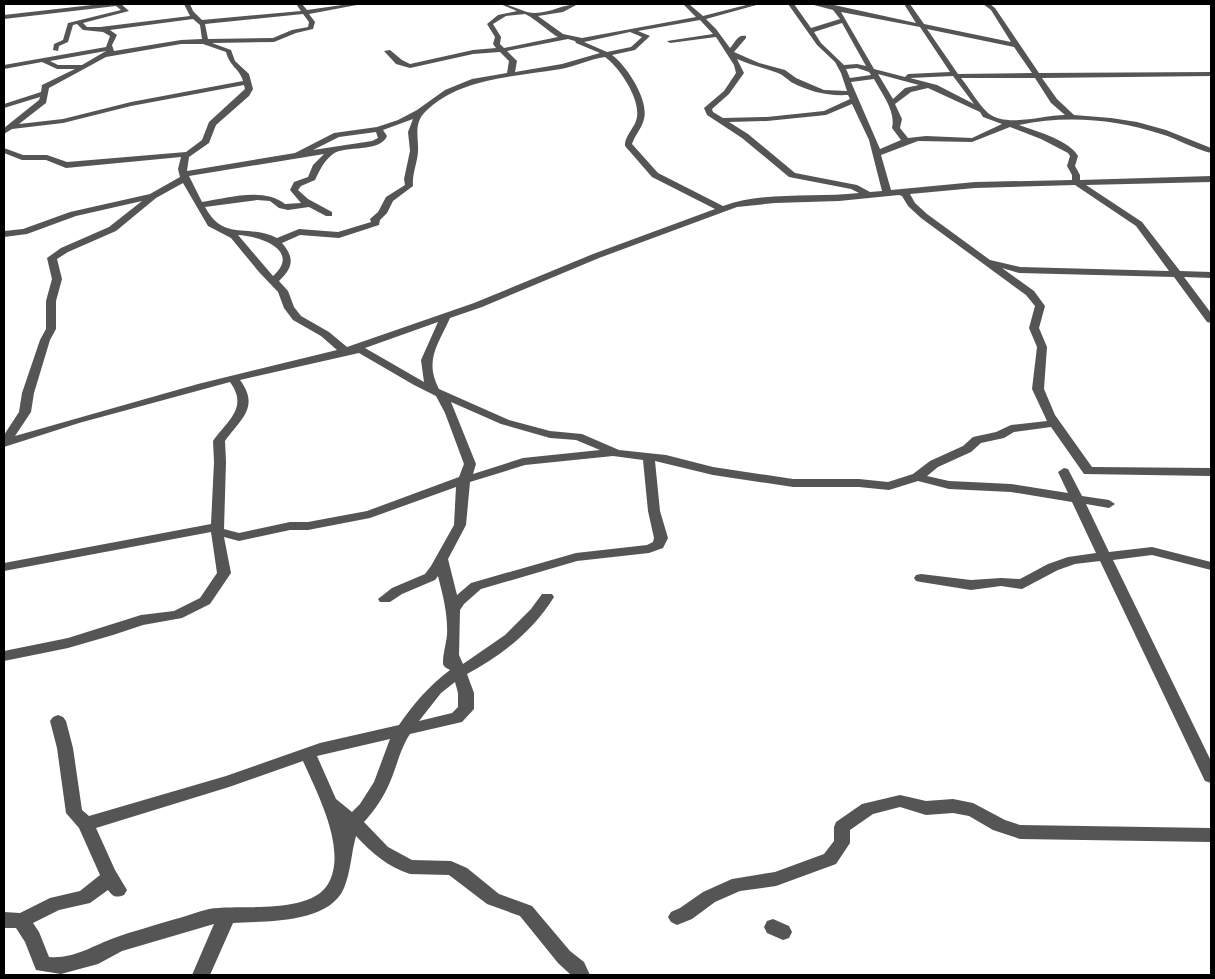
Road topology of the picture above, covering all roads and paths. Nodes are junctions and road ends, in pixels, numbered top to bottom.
1 (116, 4) edge
2 (187, 4) edge
3 (299, 4) edge
4 (359, 4) edge
5 (503, 4) edge
6 (575, 4) edge
7 (686, 4) edge
8 (757, 4) edge
9 (790, 4) edge
10 (812, 4) edge
11 (907, 4) edge
12 (986, 4) edge
13 (834, 6) edge
14 (306, 12) junction
15 (914, 13) junction
16 (531, 14) junction
17 (4, 17) edge
18 (703, 18) junction
19 (198, 19) junction
20 (886, 19) junction
21 (844, 20) junction
22 (78, 22) junction
23 (922, 26) junction
24 (823, 27) junction
25 (808, 28) junction
26 (100, 29) junction
27 (630, 30) junction
28 (849, 30) junction
29 (718, 35) junction
30 (744, 37) dead end
31 (569, 39) junction
32 (205, 41) junction
33 (670, 42) dead end
34 (1019, 48) junction
35 (56, 50) dead end
36 (503, 50) junction
37 (108, 51) junction
38 (388, 51) dead end
39 (728, 52) junction
40 (611, 56) junction
41 (43, 60) junction
42 (840, 65) junction
43 (4, 67) edge
44 (82, 67) junction
45 (511, 74) junction
46 (873, 74) junction
47 (1211, 74) edge
48 (1036, 75) junction
49 (956, 76) junction
50 (892, 77) junction
51 (848, 80) junction
52 (248, 82) junction
53 (927, 85) junction
54 (44, 93) junction
55 (852, 96) junction
56 (891, 103) junction
57 (4, 106) edge
58 (420, 112) junction
59 (984, 112) junction
60 (1073, 118) junction
61 (723, 120) junction
62 (1008, 125) junction
63 (7, 129) edge
64 (378, 129) junction
65 (906, 141) junction
66 (333, 149) junction
67 (4, 150) edge
68 (1211, 151) edge
69 (187, 154) junction
70 (299, 154) junction
71 (876, 154) junction
72 (185, 176) junction
73 (1211, 179) edge
74 (1076, 182) junction
75 (886, 193) junction
76 (902, 193) junction
77 (868, 195) junction
78 (153, 196) junction
79 (312, 204) junction
80 (199, 205) junction
81 (721, 209) junction
82 (328, 214) dead end
83 (225, 232) junction
84 (5, 234) edge
85 (276, 242) junction
86 (982, 260) junction
87 (1178, 274) junction
88 (1211, 276) edge
89 (273, 281) junction
90 (445, 318) junction
91 (1211, 320) edge
92 (345, 352) junction
93 (233, 378) junction
94 (438, 393) junction
95 (1055, 423) junction
96 (4, 443) edge
97 (617, 453) junction
98 (650, 457) junction
99 (1064, 472) dead end
100 (1211, 472) edge
101 (917, 477) junction
102 (464, 480) junction
103 (1077, 498) junction
104 (1109, 504) dead end
105 (217, 529) junction
106 (1104, 556) junction
107 (442, 560) junction
108 (1211, 566) edge
109 (4, 567) edge
110 (921, 578) dead end
111 (547, 596) dead end
112 (386, 599) dead end
113 (453, 611) junction
114 (4, 656) edge
115 (452, 677) junction
116 (58, 721) dead end
117 (406, 729) junction
118 (308, 754) junction
119 (1211, 777) edge
120 (330, 804) junction
121 (353, 822) junction
122 (86, 824) junction
123 (1211, 835) edge
124 (343, 854) junction
125 (227, 916) junction
126 (677, 918) dead end
127 (12, 921) edge
128 (201, 975) edge
129 (581, 975) edge

1 - 17 street
1 - 22 street
2 - 19 street
3 - 14 street
4 - 14 street
5 - 16 street
6 - 16 street
7 - 18 street
8 - 18 street
9 - 25 street
10 - 13 street
11 - 15 street
12 - 34 street
13 - 20 street
13 - 21 street
14 - 19 street
14 - 32 street
15 - 20 street
15 - 23 street
16 - 31 street
16 - 36 street
18 - 27 street
18 - 29 street
19 - 26 street
19 - 32 street
20 - 23 street
21 - 24 street
21 - 28 street
22 - 26 street
22 - 35 street
23 - 34 street
23 - 49 street
24 - 25 street
24 - 28 street
25 - 42 street
26 - 37 street
27 - 31 street
27 - 40 street
28 - 46 street
29 - 33 street
29 - 39 street
30 - 39 street
31 - 36 street
31 - 40 street
32 - 37 street
32 - 52 street
34 - 48 street
36 - 38 street
36 - 45 street
37 - 41 street
37 - 44 street
39 - 55 street
39 - 61 street
40 - 45 street
40 - 81 street
41 - 43 street
41 - 44 street
42 - 46 street
42 - 51 street
44 - 54 street
45 - 58 street
46 - 50 street
46 - 51 street
46 - 56 street
47 - 48 street
48 - 49 street
48 - 60 street
49 - 50 street
49 - 53 street
49 - 59 street
50 - 53 street
51 - 55 street
52 - 63 street
52 - 69 street
53 - 56 street
53 - 59 street
54 - 57 street
54 - 63 street
55 - 61 street
55 - 71 street
56 - 65 street
58 - 64 street
58 - 85 street
59 - 62 street
60 - 62 street
60 - 68 street
61 - 77 street
62 - 65 street
62 - 74 street
64 - 66 street
64 - 70 street
65 - 71 street
66 - 70 street
66 - 79 street
67 - 69 street
69 - 72 street
70 - 72 street
71 - 75 street
72 - 78 street
72 - 80 street
73 - 74 street
74 - 76 street
74 - 87 street
75 - 76 street
75 - 77 street
76 - 86 street
77 - 81 street
78 - 84 street
78 - 96 street
79 - 80 street
79 - 82 street
80 - 83 street
81 - 90 street
83 - 85 street
83 - 89 street
85 - 89 street
86 - 87 street
86 - 95 street
87 - 88 street
87 - 91 street
89 - 92 street
90 - 92 street
90 - 94 street
92 - 93 street
92 - 94 street
93 - 96 street
93 - 105 street
94 - 97 street
94 - 102 street
95 - 100 street
95 - 101 street
97 - 98 street
97 - 102 street
98 - 101 street
98 - 113 street
99 - 103 street
101 - 103 street
102 - 105 street
102 - 107 street
103 - 104 street
103 - 106 street
105 - 109 street
105 - 114 street
106 - 108 street
106 - 110 street
106 - 119 street
107 - 112 street
107 - 113 street
111 - 115 street
113 - 115 street
115 - 117 street
115 - 117 street
116 - 122 street
117 - 118 street
117 - 121 street
118 - 120 street
118 - 122 street
120 - 121 street
120 - 124 street
121 - 124 street
121 - 129 street
122 - 127 street
123 - 126 street
124 - 125 street
125 - 127 street
125 - 128 street

